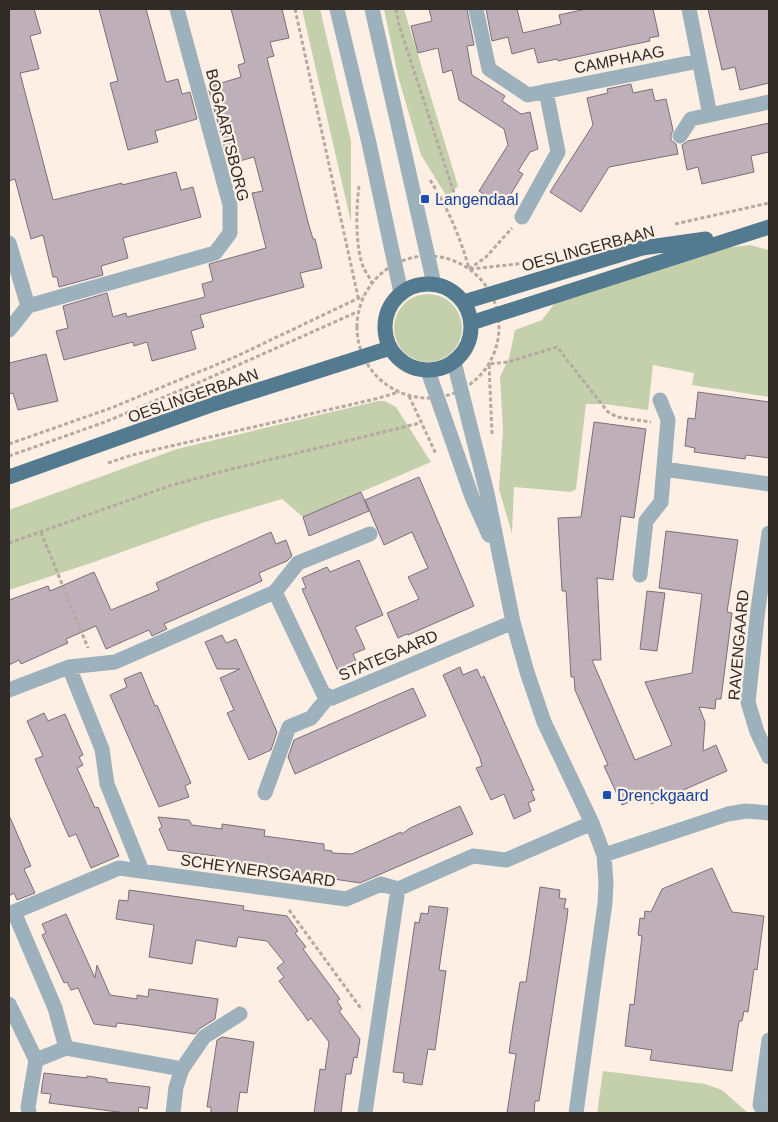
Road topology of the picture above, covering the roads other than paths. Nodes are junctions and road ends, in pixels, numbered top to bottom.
1 (177, 9) edge
2 (337, 9) edge
3 (372, 9) edge
4 (476, 9) edge
5 (689, 9) edge
6 (699, 61) junction
7 (546, 91) junction
8 (769, 102) edge
9 (710, 115) junction
10 (680, 136) dead end
11 (522, 217) road end
12 (769, 228) edge
13 (752, 232) junction
14 (9, 243) edge
15 (434, 284) junction
16 (401, 293) junction
17 (464, 302) junction
18 (28, 306) junction
19 (471, 323) junction
20 (9, 330) edge
21 (390, 348) junction
22 (454, 362) junction
23 (428, 371) junction
24 (660, 400) dead end
25 (664, 469) junction
26 (9, 477) edge
27 (769, 484) edge
28 (769, 533) edge
29 (370, 534) dead end
30 (500, 562) junction
31 (640, 575) dead end
32 (275, 592) junction
33 (513, 622) junction
34 (68, 667) junction
35 (9, 690) edge
36 (329, 696) junction
37 (769, 757) edge
38 (265, 794) dead end
39 (769, 813) edge
40 (592, 823) junction
41 (604, 855) junction
42 (142, 871) junction
43 (398, 889) junction
44 (11, 913) edge
45 (9, 1004) edge
46 (240, 1014) dead end
47 (769, 1040) edge
48 (66, 1048) junction
49 (36, 1060) junction
50 (182, 1069) junction
51 (29, 1113) edge
52 (173, 1113) edge
53 (365, 1113) edge
54 (576, 1113) edge
55 (765, 1113) edge

1 - 18 street, BOGAARTSBORG
2 - 16 street
3 - 15 street
4 - 7 street, CAMPHAAG
5 - 6 street
6 - 7 street, CAMPHAAG
6 - 9 street
7 - 11 street
8 - 9 street
9 - 10 street
12 - 13 main road, OESLINGERBAAN
13 - 17 main road, OESLINGERBAAN
13 - 19 main road, OESLINGERBAAN
14 - 18 street
15 - 16 main road
15 - 17 main road
16 - 21 main road
17 - 19 main road
18 - 20 street
19 - 22 main road
21 - 23 main road
21 - 26 main road, OESLINGERBAAN
22 - 23 main road
22 - 30 street
23 - 30 street
24 - 25 street
25 - 27 street
25 - 31 street
28 - 37 street, RAVENGAARD
29 - 32 street
30 - 33 street
32 - 34 street
32 - 36 street, STATEGAARD
33 - 36 street, STATEGAARD
33 - 40 street
34 - 35 street
34 - 42 street
36 - 38 street
39 - 41 street
40 - 41 street
40 - 43 street, SCHEYNERSGAARD
41 - 54 street
42 - 43 street, SCHEYNERSGAARD
42 - 44 street, SCHEYNERSGAARD
43 - 53 street
44 - 48 street
45 - 49 street
46 - 50 street
47 - 55 street
48 - 49 street
48 - 50 street
49 - 51 street
50 - 52 street

